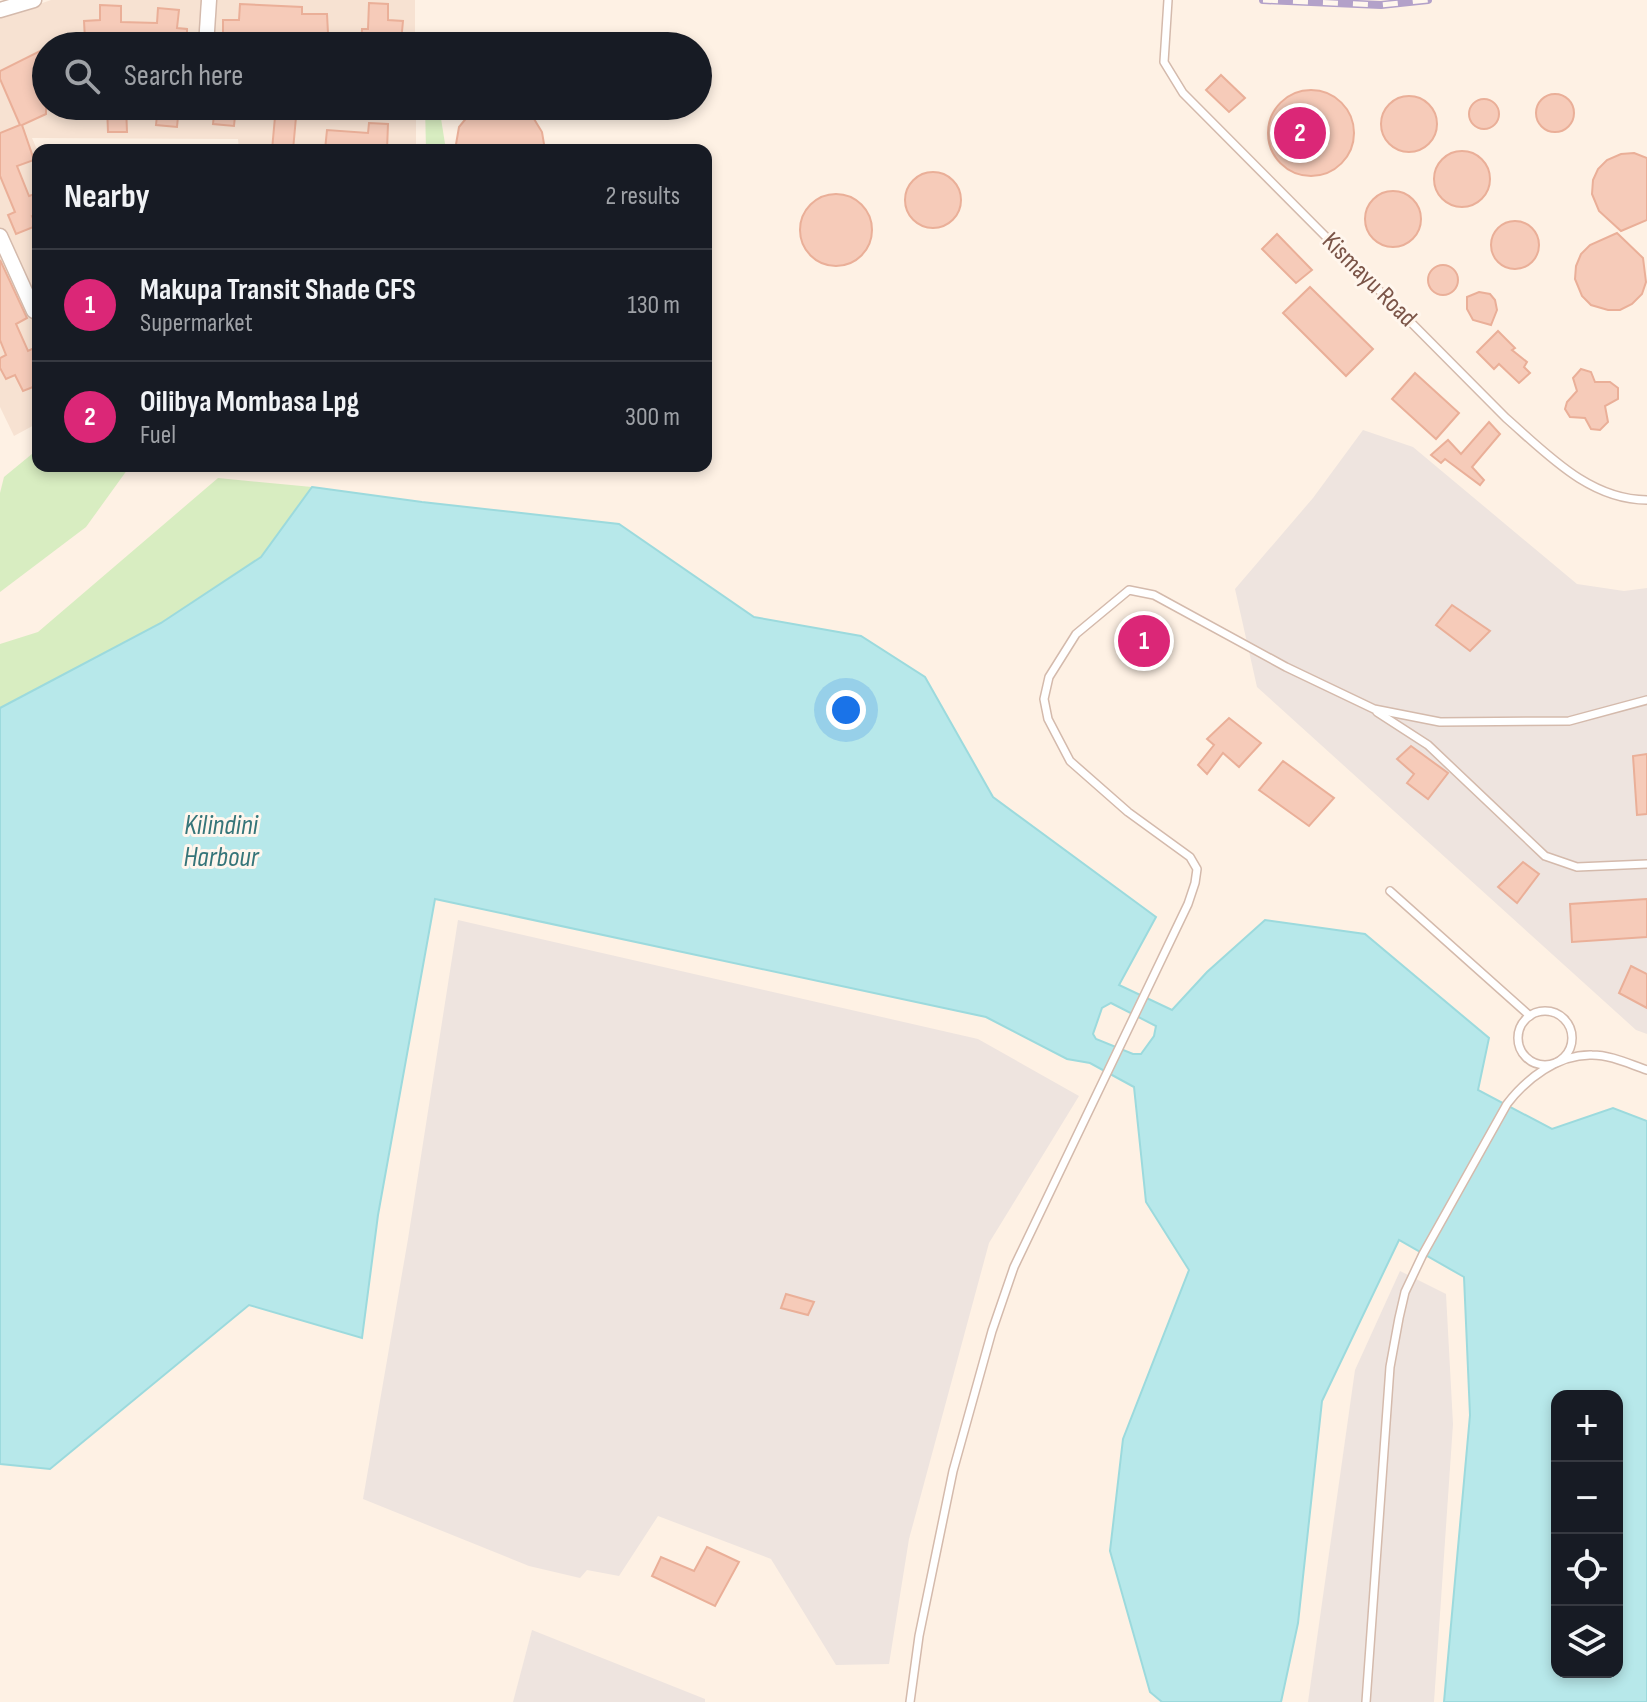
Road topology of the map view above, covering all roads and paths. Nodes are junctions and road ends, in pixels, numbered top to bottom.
1 (34, 0) edge
2 (209, 0) edge
3 (1168, 0) edge
4 (0, 10) edge
5 (207, 32) edge
6 (0, 236) edge
7 (32, 307) edge
8 (1647, 500) edge
9 (1647, 700) edge
10 (1374, 709) junction
11 (1647, 864) edge
12 (1390, 891) dead end
13 (1530, 1016) junction
14 (1557, 1063) junction
15 (1647, 1070) edge
16 (910, 1702) edge
17 (1366, 1702) edge

1 - 4 street
2 - 5 street
3 - 8 lane, Kismayu Road
6 - 7 street
9 - 10 lane
10 - 11 lane
10 - 16 lane
12 - 13 lane
13 - 14 lane
13 - 14 lane
14 - 15 lane
14 - 17 lane

